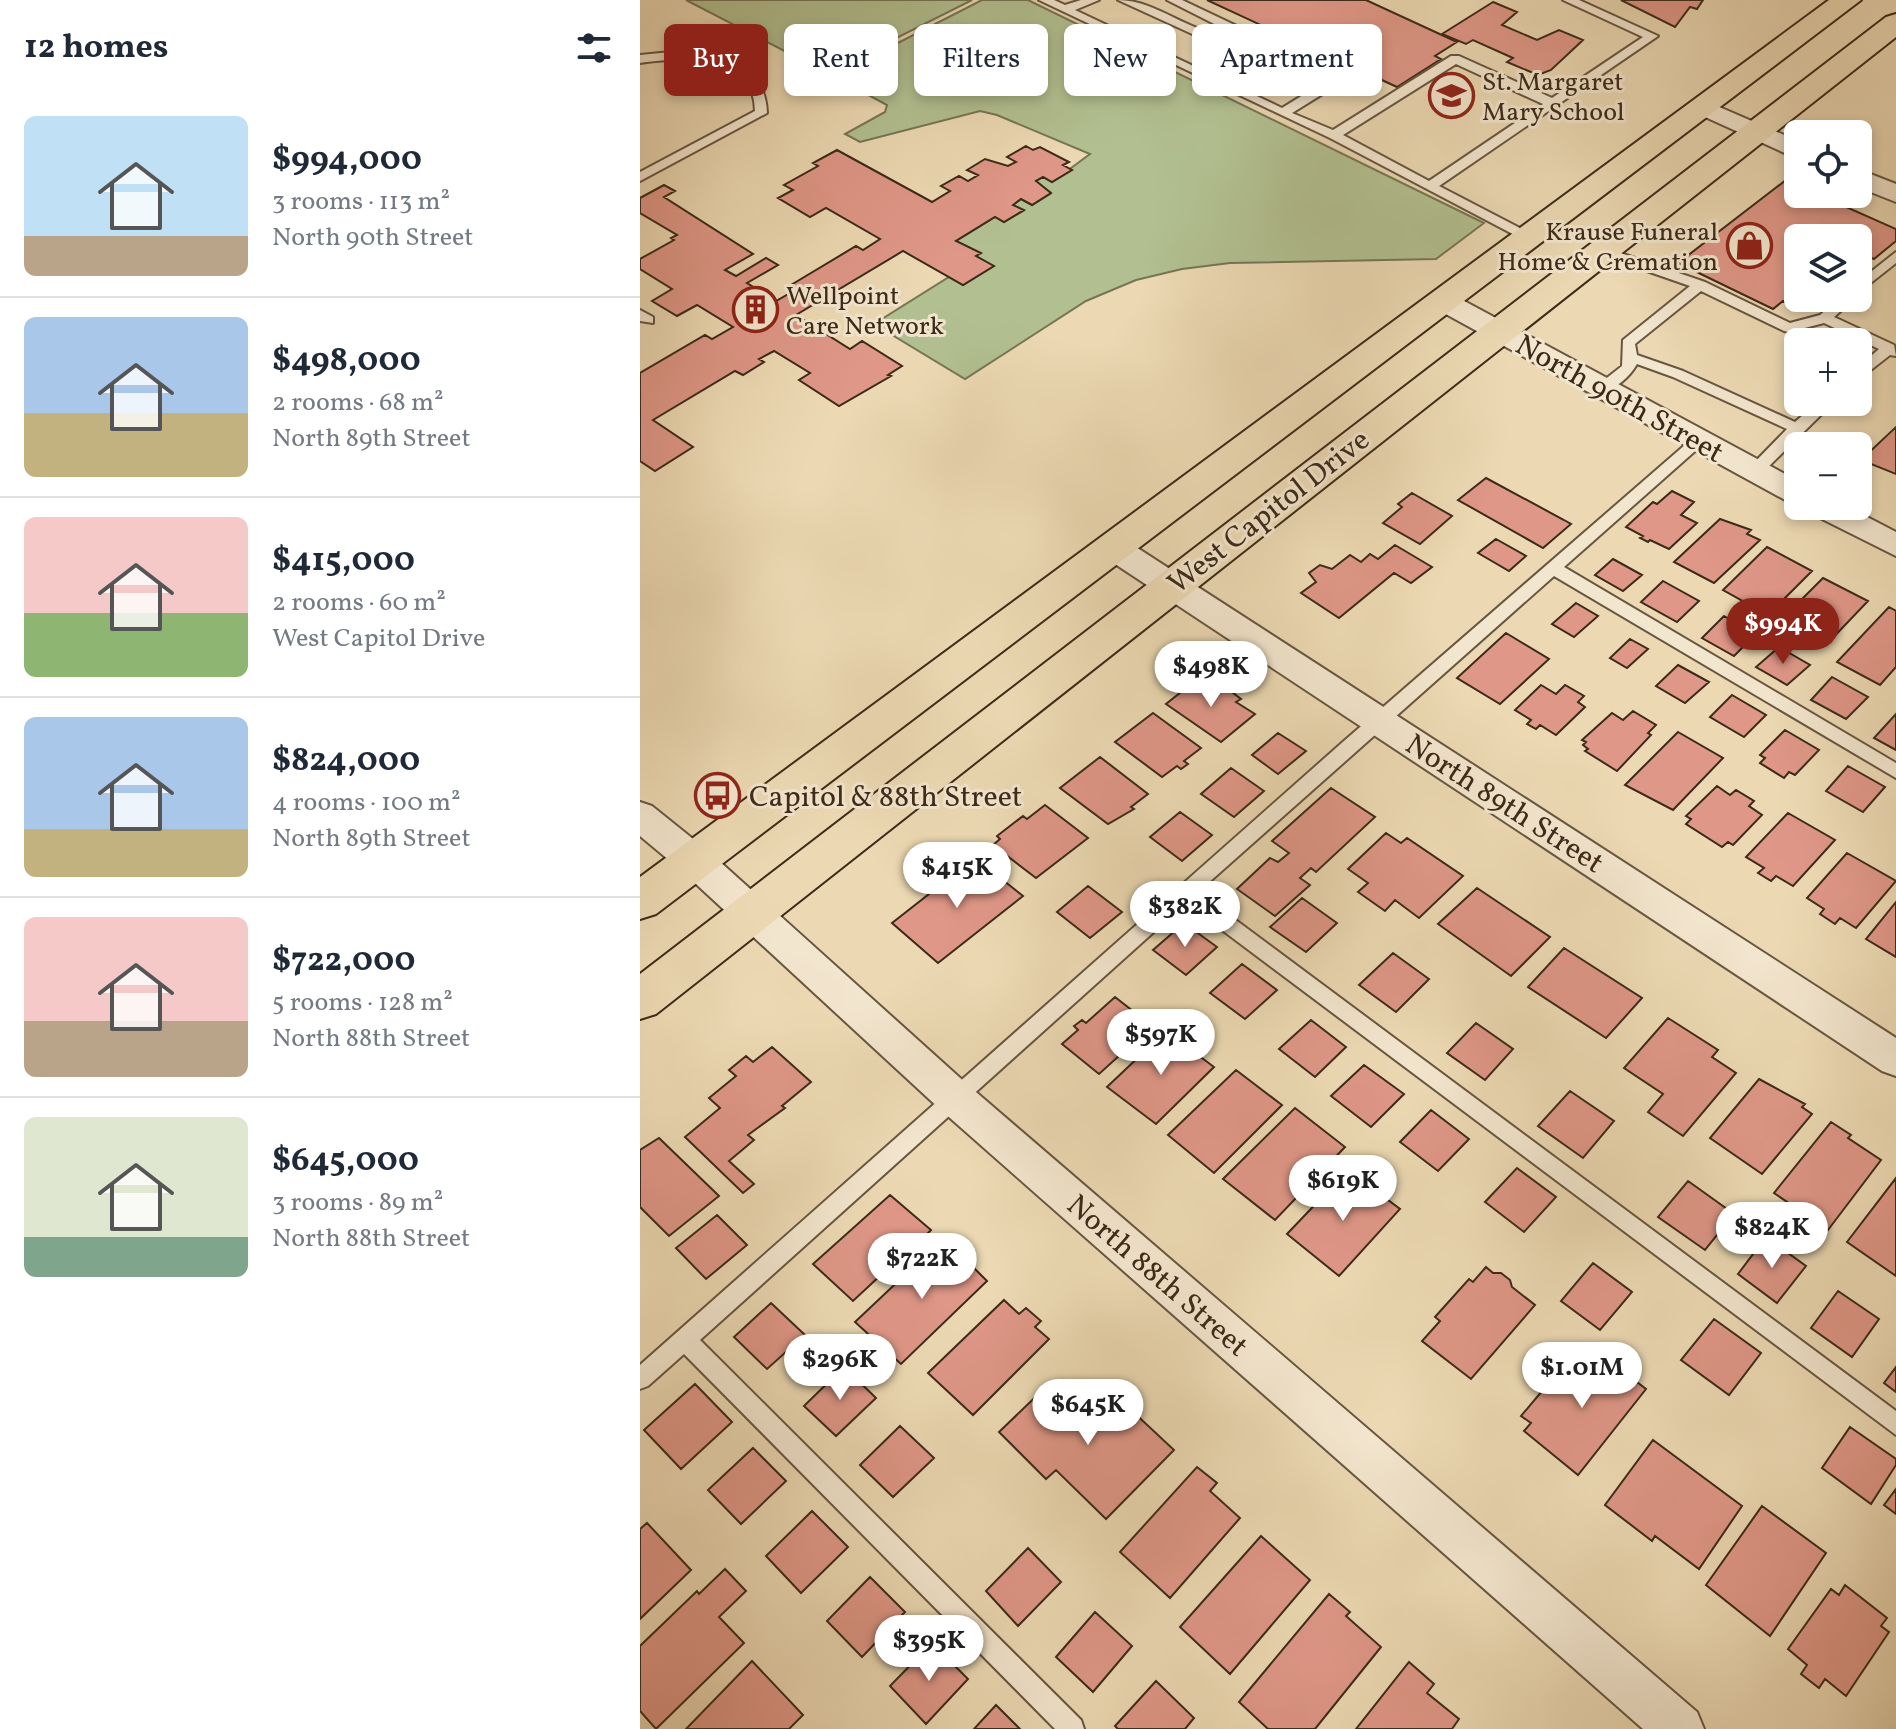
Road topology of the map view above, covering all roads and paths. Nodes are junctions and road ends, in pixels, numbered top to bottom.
1 (1045, 0) edge
2 (1093, 0) edge
3 (1124, 0) edge
4 (1173, 0) edge
5 (1569, 0) edge
6 (1847, 0) edge
7 (1891, 0) edge
8 (1588, 4) edge
9 (1065, 9) junction
10 (1896, 23) edge
11 (1224, 24) edge
12 (1192, 30) edge
13 (640, 59) edge
14 (1841, 66) junction
15 (1310, 96) edge
16 (1552, 103) junction
17 (1703, 107) junction
18 (1283, 113) junction
19 (1756, 132) junction
20 (1334, 135) junction
21 (1784, 145) edge
22 (640, 177) edge
23 (1872, 183) edge
24 (1430, 186) junction
25 (1896, 194) edge
26 (1528, 238) junction
27 (1603, 251) junction
28 (1896, 256) edge
29 (1872, 277) edge
30 (1700, 285) junction
31 (1443, 301) junction
32 (1832, 312) edge
33 (1825, 318) junction
34 (1499, 332) junction
35 (1892, 350) edge
36 (1633, 358) junction
37 (1872, 365) edge
38 (1601, 388) junction
39 (1811, 416) edge
40 (1797, 428) junction
41 (1698, 441) junction
42 (1755, 471) junction
43 (1784, 487) edge
44 (1848, 520) edge
45 (1896, 545) edge
46 (1114, 548) junction
47 (1553, 568) junction
48 (1171, 586) junction
49 (1379, 720) junction
50 (1896, 771) edge
51 (642, 820) edge
52 (695, 861) junction
53 (1186, 893) junction
54 (640, 901) edge
55 (751, 913) junction
56 (640, 1000) edge
57 (1896, 1059) edge
58 (955, 1098) junction
59 (684, 1339) junction
60 (640, 1379) edge
61 (1896, 1424) edge
62 (1072, 1729) edge
63 (1680, 1729) edge

1 - 9 lane
2 - 9 lane
3 - 12 lane
4 - 11 lane
5 - 8 lane
6 - 17 main road, West Capitol Drive
7 - 14 main road
8 - 16 lane
9 - 18 lane
10 - 14 main road, West Capitol Drive
13 - 22 lane
14 - 19 main road, West Capitol Drive
15 - 18 lane
16 - 20 lane
16 - 24 lane
17 - 19 street
17 - 26 main road, West Capitol Drive
18 - 20 lane
19 - 21 street
19 - 27 main road, West Capitol Drive
20 - 24 lane
23 - 25 street
24 - 26 lane
26 - 31 main road, West Capitol Drive
27 - 30 lane
27 - 34 main road, West Capitol Drive
28 - 29 lane
30 - 33 lane
30 - 36 lane
31 - 34 street, North 90th Street
31 - 46 main road, West Capitol Drive
32 - 33 lane
33 - 35 lane
34 - 38 street, North 90th Street
34 - 48 main road, West Capitol Drive
35 - 37 lane
36 - 38 lane
36 - 40 lane
38 - 41 street, North 90th Street
39 - 40 lane
40 - 42 lane
41 - 42 street, North 90th Street
41 - 47 lane
42 - 43 street, North 90th Street
44 - 45 street
46 - 48 street, North 89th Street
46 - 52 main road, West Capitol Drive
47 - 49 lane
47 - 50 lane
48 - 49 street, North 89th Street
48 - 55 main road, West Capitol Drive
49 - 53 lane
49 - 57 street, North 89th Street
51 - 52 street, North 88th Street
52 - 54 main road, West Capitol Drive
52 - 55 street, North 88th Street
53 - 58 lane
53 - 61 lane
55 - 56 main road, West Capitol Drive
55 - 58 street, North 88th Street
58 - 59 lane
58 - 63 street, North 88th Street
59 - 60 lane
59 - 62 lane

